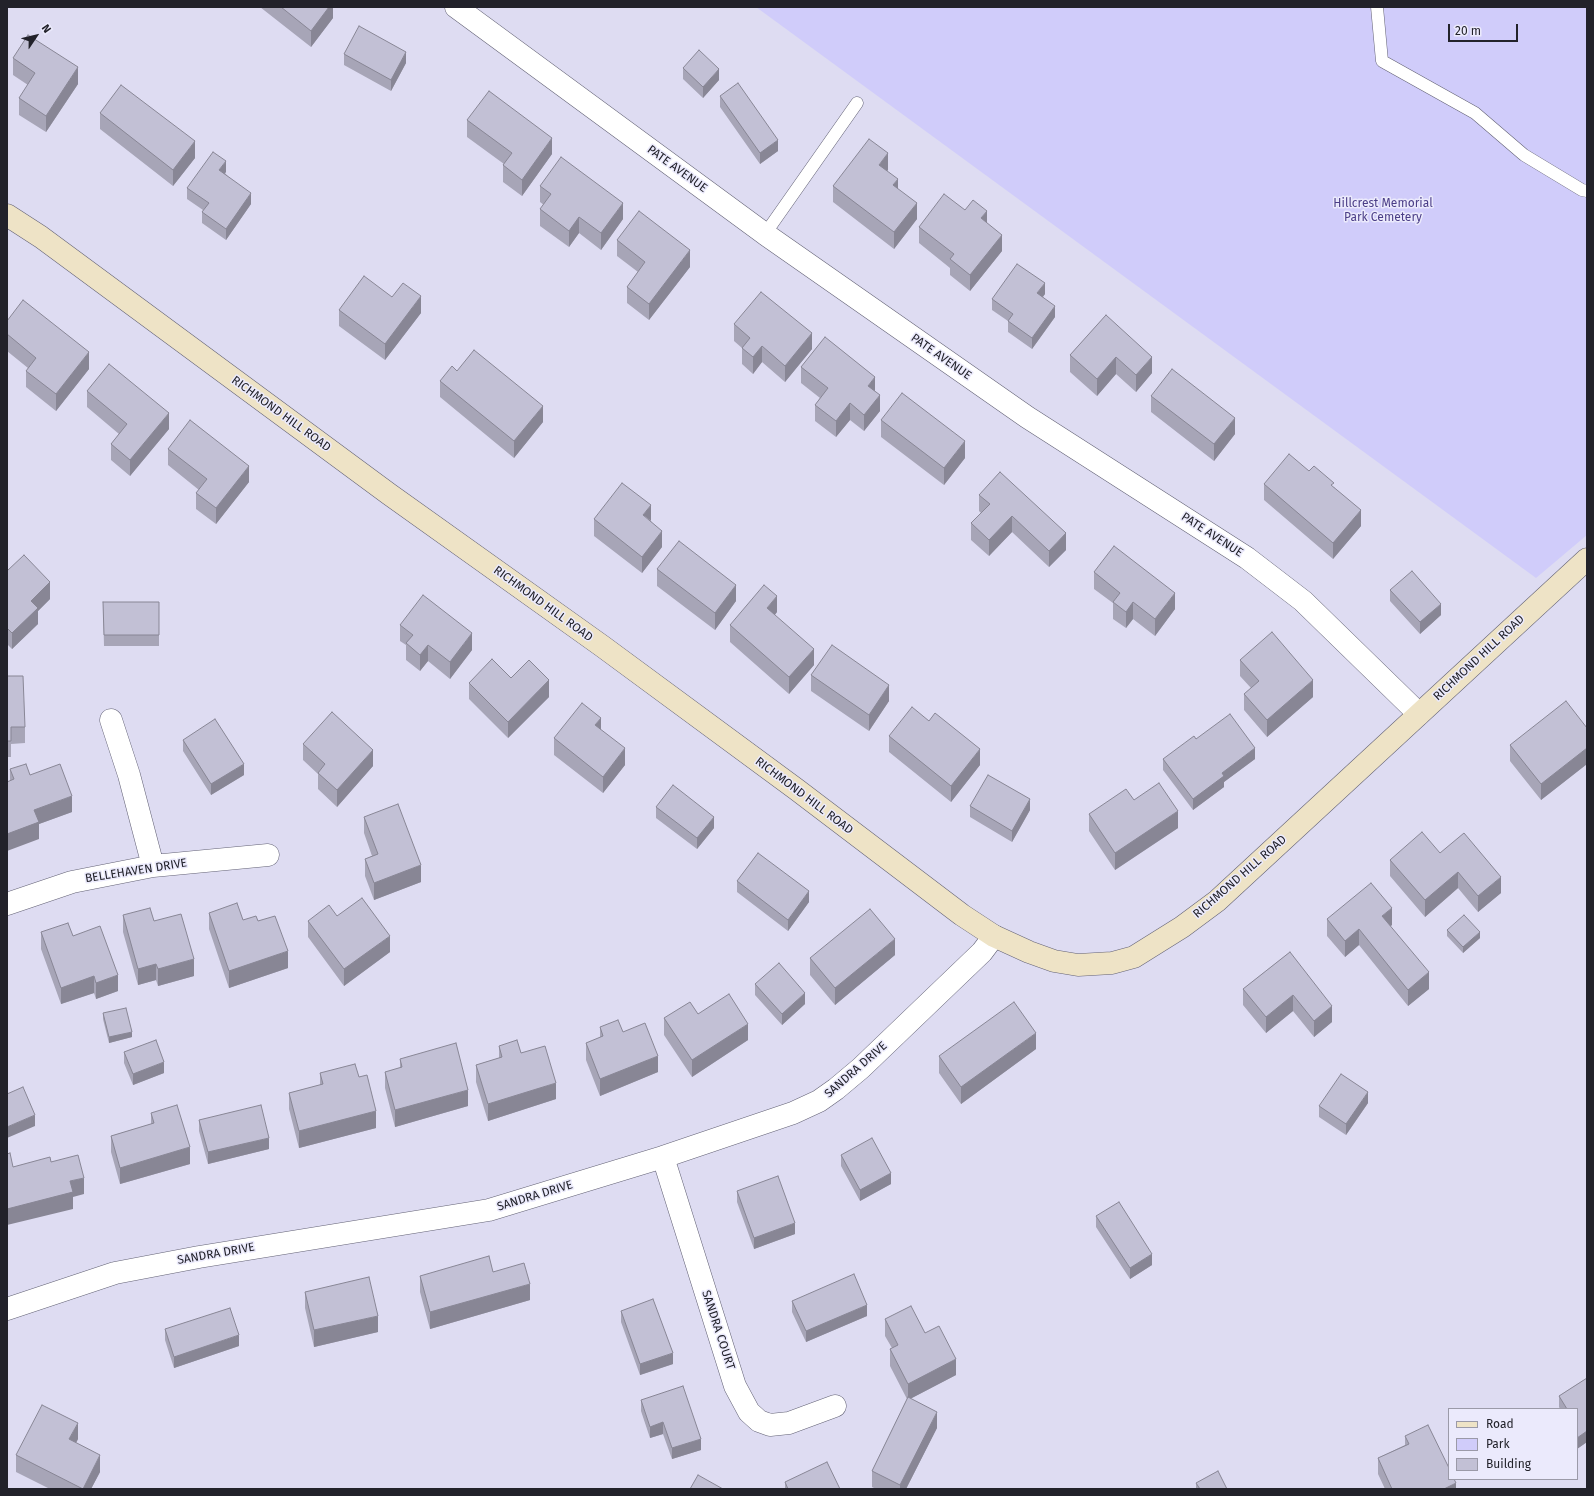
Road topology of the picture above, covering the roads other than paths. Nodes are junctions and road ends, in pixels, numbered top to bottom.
1 (456, 7) edge
2 (1376, 7) edge
3 (857, 103) dead end
4 (1587, 191) edge
5 (7, 215) edge
6 (765, 234) junction
7 (1587, 559) edge
8 (1419, 714) junction
9 (111, 720) dead end
10 (268, 855) dead end
11 (153, 866) junction
12 (7, 904) edge
13 (994, 936) junction
14 (663, 1157) junction
15 (7, 1309) edge
16 (835, 1406) dead end

1 - 6 street, PATE AVENUE
2 - 4 lane
3 - 6 lane
5 - 13 street, RICHMOND HILL ROAD
6 - 8 street, PATE AVENUE
7 - 8 street, RICHMOND HILL ROAD
8 - 13 street, RICHMOND HILL ROAD
9 - 11 street
10 - 11 street, BELLEHAVEN DRIVE
11 - 12 street, BELLEHAVEN DRIVE
13 - 14 street, SANDRA DRIVE
14 - 15 street, SANDRA DRIVE
14 - 16 street, SANDRA COURT

